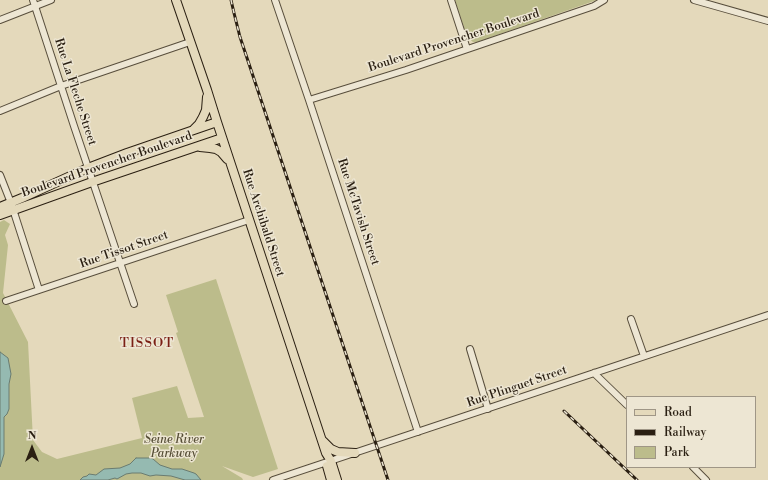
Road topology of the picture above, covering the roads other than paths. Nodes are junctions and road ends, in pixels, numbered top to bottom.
1 (51, 0) edge
2 (176, 0) edge
3 (275, 0) edge
4 (451, 0) edge
5 (604, 0) edge
6 (694, 0) edge
7 (34, 3) edge
8 (0, 20) edge
9 (768, 21) edge
10 (190, 42) junction
11 (468, 49) junction
12 (61, 86) junction
13 (207, 90) junction
14 (309, 100) junction
15 (0, 111) edge
16 (216, 122) junction
17 (191, 131) junction
18 (222, 138) junction
19 (196, 148) junction
20 (231, 165) junction
21 (88, 168) junction
22 (0, 175) edge
23 (92, 182) junction
24 (0, 207) edge
25 (12, 207) junction
26 (0, 215) edge
27 (249, 220) junction
28 (120, 263) junction
29 (39, 290) junction
30 (6, 301) dead end
31 (134, 304) dead end
32 (768, 316) edge
33 (631, 319) dead end
34 (470, 349) dead end
35 (644, 356) junction
36 (594, 373) junction
37 (626, 404) edge
38 (488, 409) junction
39 (418, 432) junction
40 (321, 439) junction
41 (355, 453) junction
42 (328, 462) junction
43 (694, 468) edge
44 (273, 480) edge
45 (331, 480) edge
46 (337, 480) edge
47 (706, 480) edge

1 - 7 street
2 - 10 main road, Rue Archibald Street
3 - 14 street, Rue McTavish Street
4 - 11 street
5 - 11 street, Boulevard Provencher Boulevard
6 - 9 street
7 - 8 street
7 - 12 street, Rue La Fleche Street
10 - 12 street
10 - 13 main road, Rue Archibald Street
11 - 14 street, Boulevard Provencher Boulevard
12 - 15 street
12 - 21 street, Rue La Fleche Street
13 - 16 main road, Rue Archibald Street
13 - 17 main road
14 - 39 street, Rue McTavish Street
16 - 17 main road, Boulevard Provencher Boulevard
16 - 18 main road, Rue Archibald Street
17 - 21 main road, Boulevard Provencher Boulevard
18 - 19 main road, Boulevard Provencher Boulevard
18 - 20 main road, Rue Archibald Street
19 - 20 main road
19 - 23 main road, Boulevard Provencher Boulevard
20 - 27 main road, Rue Archibald Street
21 - 23 street, Rue La Fleche Street
21 - 25 main road, Boulevard Provencher Boulevard
22 - 25 street
23 - 25 main road, Boulevard Provencher Boulevard
23 - 28 street, Rue La Fleche Street
24 - 25 main road, Boulevard Provencher Boulevard
25 - 26 main road, Boulevard Provencher Boulevard
25 - 29 street
27 - 28 street, Rue Tissot Street
27 - 40 main road, Rue Archibald Street
28 - 29 street, Rue Tissot Street
28 - 31 street, Rue La Fleche Street
29 - 30 street, Rue Tissot Street
32 - 35 street, Rue Plinguet Street
33 - 35 street
34 - 38 street
35 - 36 street, Rue Plinguet Street
36 - 37 street
36 - 38 street, Rue Plinguet Street
38 - 39 street, Rue Plinguet Street
39 - 41 street, Rue Plinguet Street
40 - 41 main road
40 - 42 main road, Rue Archibald Street
41 - 42 street, Rue Plinguet Street
42 - 44 street, Rue Plinguet Street
42 - 45 main road, Rue Archibald Street
42 - 46 main road, Rue Archibald Street
43 - 47 street

